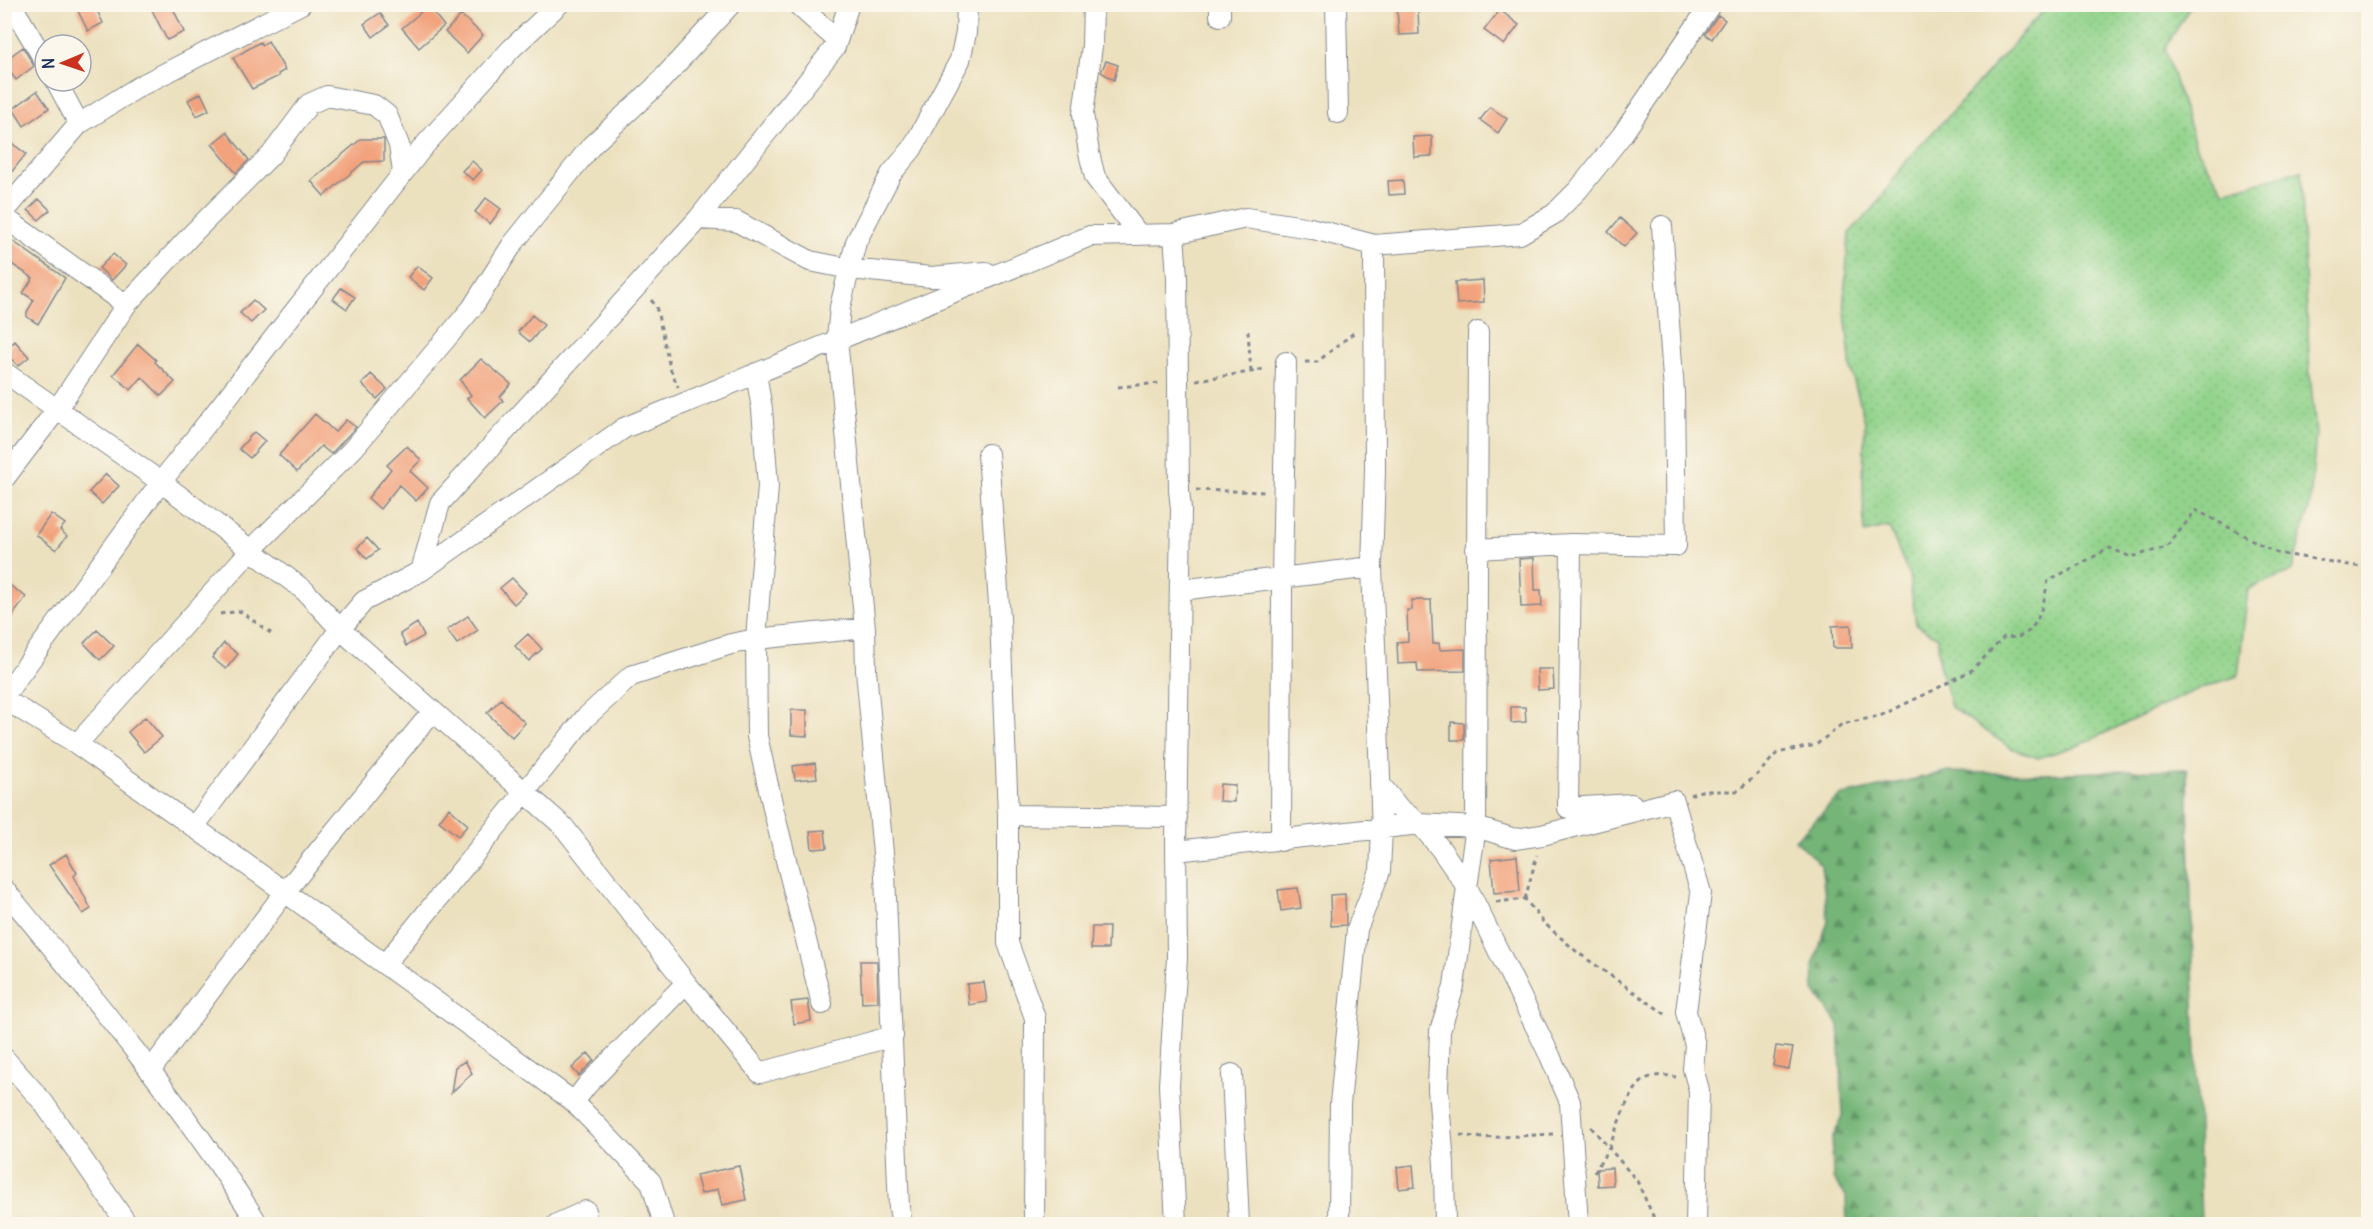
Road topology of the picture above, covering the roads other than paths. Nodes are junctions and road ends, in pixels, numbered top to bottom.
1 (10, 4) edge
2 (301, 4) edge
3 (559, 4) edge
4 (731, 4) edge
5 (797, 4) edge
6 (849, 4) edge
7 (967, 4) edge
8 (1094, 4) edge
9 (1336, 4) edge
10 (1711, 4) edge
11 (4, 7) edge
12 (837, 40) junction
13 (33, 42) edge
14 (62, 93) edge
15 (1338, 113) dead end
16 (79, 124) junction
17 (403, 172) junction
18 (4, 212) edge
19 (4, 217) edge
20 (698, 219) junction
21 (1662, 226) dead end
22 (1174, 234) junction
23 (1139, 235) junction
24 (1374, 245) junction
25 (850, 269) junction
26 (1007, 270) junction
27 (126, 305) junction
28 (1478, 332) dead end
29 (837, 339) junction
30 (1286, 362) road end
31 (4, 372) edge
32 (756, 373) junction
33 (58, 408) junction
34 (988, 454) dead end
35 (4, 479) edge
36 (161, 482) junction
37 (1571, 544) junction
38 (1476, 549) junction
39 (251, 550) junction
40 (1372, 567) junction
41 (420, 571) junction
42 (1282, 579) junction
43 (1180, 590) junction
44 (865, 628) junction
45 (340, 629) junction
46 (756, 639) junction
47 (4, 697) edge
48 (432, 712) junction
49 (77, 744) junction
50 (1380, 784) junction
51 (525, 793) junction
52 (1674, 801) junction
53 (1008, 815) junction
54 (1177, 818) junction
55 (1420, 825) junction
56 (194, 827) junction
57 (1476, 827) junction
58 (1382, 830) junction
59 (1281, 841) junction
60 (1176, 851) junction
61 (4, 889) edge
62 (285, 892) junction
63 (1471, 896) junction
64 (385, 964) junction
65 (687, 983) junction
66 (822, 1004) dead end
67 (893, 1036) junction
68 (4, 1058) edge
69 (150, 1071) junction
70 (1232, 1074) dead end
71 (574, 1102) junction
72 (586, 1211) dead end
73 (127, 1224) edge
74 (258, 1224) edge
75 (557, 1224) edge
76 (664, 1224) edge
77 (902, 1224) edge
78 (1034, 1224) edge
79 (1176, 1224) edge
80 (1239, 1224) edge
81 (1339, 1224) edge
82 (1444, 1224) edge
83 (1578, 1224) edge
84 (1696, 1224) edge

1 - 11 street
1 - 13 street
2 - 16 street
3 - 17 street
4 - 39 street
5 - 12 street
6 - 12 street
7 - 25 street
8 - 23 street
9 - 15 street
10 - 24 street
12 - 20 street
14 - 16 street
16 - 18 street
17 - 27 street
17 - 36 street
19 - 27 street
20 - 25 street
20 - 41 street
21 - 37 street
22 - 23 street
22 - 24 street
22 - 43 street
23 - 26 street
24 - 40 street
25 - 26 street
25 - 29 street
26 - 29 street
27 - 33 street
28 - 38 street
29 - 32 street
29 - 44 street
30 - 42 street
31 - 33 street
32 - 41 street
32 - 46 street
33 - 35 street
33 - 36 street
34 - 53 street
36 - 39 street
36 - 47 street
37 - 38 street
37 - 52 street
38 - 57 street
39 - 45 street
39 - 49 street
40 - 42 street
40 - 50 street
41 - 45 street
42 - 43 street
42 - 59 street
43 - 54 street
44 - 46 street
44 - 67 street
45 - 48 street
45 - 56 street
46 - 51 street
46 - 66 street
47 - 49 street
48 - 51 street
48 - 62 street
49 - 56 street
50 - 55 street
50 - 58 street
51 - 64 street
51 - 65 street
52 - 57 street
52 - 84 street
53 - 54 street
53 - 78 street
54 - 60 street
55 - 57 street
55 - 58 street
55 - 63 street
56 - 62 street
57 - 63 street
58 - 59 street
58 - 81 street
59 - 60 street
60 - 79 street
61 - 69 street
62 - 64 street
62 - 69 street
63 - 82 street
63 - 83 street
64 - 71 street
65 - 67 street
65 - 71 street
67 - 77 street
68 - 73 street
69 - 74 street
70 - 80 street
71 - 76 street
72 - 75 street

